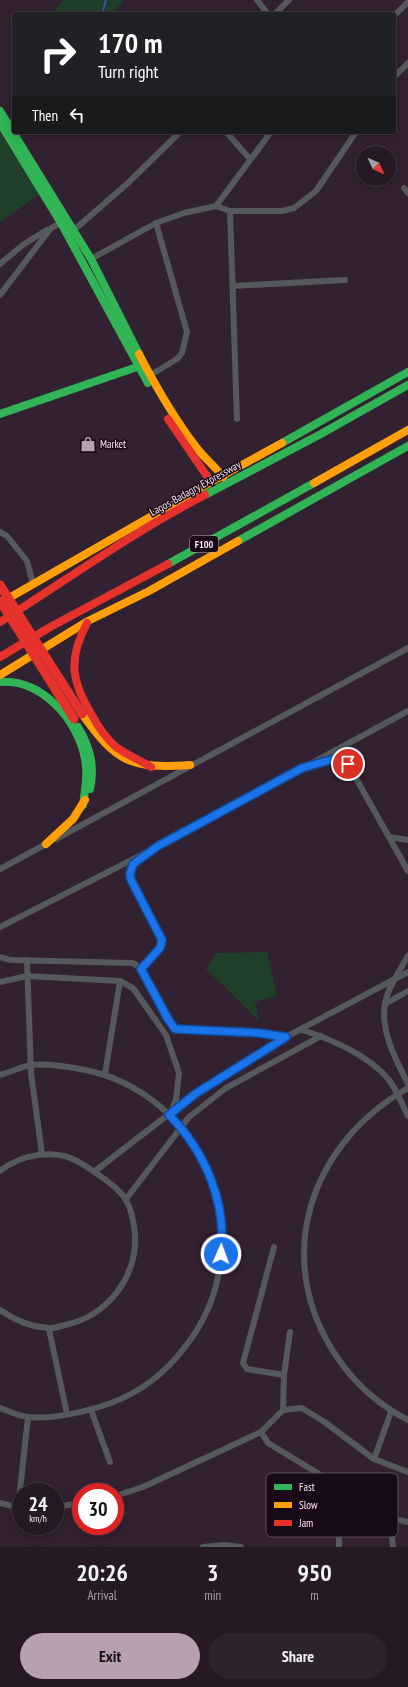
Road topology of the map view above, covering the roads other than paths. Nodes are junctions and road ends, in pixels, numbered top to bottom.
1 (256, 0) edge
2 (289, 0) edge
3 (408, 2) edge
4 (266, 12) edge
5 (276, 12) edge
6 (396, 14) edge
7 (408, 63) edge
8 (396, 75) edge
9 (0, 111) edge
10 (0, 122) edge
11 (12, 132) edge
12 (13, 134) edge
13 (178, 134) edge
14 (228, 134) edge
15 (269, 134) edge
16 (355, 134) edge
17 (250, 159) junction
18 (216, 206) junction
19 (230, 211) junction
20 (156, 222) junction
21 (61, 223) junction
22 (51, 228) junction
23 (70, 232) junction
24 (0, 264) edge
25 (90, 265) junction
26 (345, 280) dead end
27 (233, 286) junction
28 (0, 294) edge
29 (141, 366) junction
30 (408, 372) edge
31 (147, 377) junction
32 (408, 385) edge
33 (0, 414) edge
34 (237, 419) dead end
35 (408, 430) edge
36 (408, 446) edge
37 (223, 477) junction
38 (211, 482) junction
39 (0, 532) edge
40 (33, 584) junction
41 (0, 585) edge
42 (0, 601) edge
43 (0, 604) edge
44 (88, 621) junction
45 (0, 622) edge
46 (408, 648) edge
47 (0, 657) edge
48 (0, 675) edge
49 (0, 682) edge
50 (408, 711) edge
51 (78, 716) junction
52 (190, 765) junction
53 (151, 767) junction
54 (302, 768) junction
55 (83, 805) junction
56 (389, 838) junction
57 (408, 840) edge
58 (46, 844) junction
59 (158, 846) junction
60 (406, 862) edge
61 (0, 869) edge
62 (408, 871) edge
63 (0, 927) edge
64 (408, 956) edge
65 (0, 957) edge
66 (27, 960) junction
67 (141, 969) junction
68 (408, 972) edge
69 (27, 976) junction
70 (395, 979) junction
71 (120, 981) junction
72 (0, 982) edge
73 (408, 991) edge
74 (385, 1004) junction
75 (302, 1030) junction
76 (321, 1036) junction
77 (286, 1037) junction
78 (31, 1065) junction
79 (105, 1074) junction
80 (0, 1075) edge
81 (408, 1084) edge
82 (408, 1088) edge
83 (397, 1095) junction
84 (169, 1115) junction
85 (408, 1116) edge
86 (182, 1128) junction
87 (42, 1154) junction
88 (0, 1171) edge
89 (95, 1171) junction
90 (126, 1200) junction
91 (274, 1248) dead end
92 (0, 1311) edge
93 (49, 1328) junction
94 (290, 1332) dead end
95 (284, 1375) junction
96 (0, 1408) edge
97 (91, 1410) junction
98 (283, 1410) junction
99 (391, 1412) junction
100 (66, 1414) junction
101 (28, 1417) junction
102 (408, 1420) edge
103 (261, 1432) junction
104 (374, 1459) junction
105 (110, 1462) dead end
106 (408, 1472) edge
107 (317, 1473) edge
108 (21, 1483) edge
109 (124, 1493) edge
110 (0, 1503) edge
111 (12, 1506) edge
112 (398, 1520) edge
113 (408, 1522) edge
114 (392, 1537) edge
115 (203, 1547) edge
116 (241, 1547) edge
117 (393, 1547) edge

1 - 4 street
2 - 5 street
3 - 6 street
7 - 8 street
9 - 11 main road
10 - 21 main road
12 - 23 main road
13 - 23 street
14 - 17 street
15 - 17 street
16 - 19 street
17 - 18 street
18 - 19 street
18 - 20 street
19 - 27 street
20 - 25 street
20 - 31 street
21 - 22 street
21 - 23 main road
22 - 24 street
22 - 28 street
23 - 25 main road
25 - 29 main road
26 - 27 street
27 - 34 street
29 - 31 main road
29 - 33 main road
30 - 37 main road, Lagos-Badagry Expressway
31 - 37 main road
31 - 38 main road
32 - 45 main road, Lagos-Badagry Expressway
35 - 47 main road, F100
36 - 44 main road
37 - 38 main road, Lagos-Badagry Expressway
38 - 40 main road, Lagos-Badagry Expressway
39 - 40 street
40 - 43 main road, Lagos-Badagry Expressway
41 - 51 main road, bridge
42 - 51 main road, bridge
44 - 48 main road
44 - 53 main road
46 - 52 street
49 - 55 main road
50 - 54 street
51 - 53 main road
51 - 55 main road
52 - 53 main road
52 - 58 street
54 - 56 street
54 - 59 street
55 - 58 main road
56 - 57 street
56 - 60 street
58 - 61 street
59 - 63 street
59 - 67 street
60 - 62 street
64 - 70 street
65 - 66 street
66 - 67 street
66 - 69 street
67 - 77 street
68 - 70 street
69 - 71 street
69 - 72 street
69 - 78 street
70 - 74 street
70 - 75 street
71 - 79 street
71 - 84 street
73 - 74 street
74 - 81 street
75 - 76 street
75 - 77 street
76 - 83 street
76 - 86 street
77 - 84 street
78 - 79 street
78 - 80 street
78 - 87 street
79 - 84 street
82 - 83 street
83 - 85 street
83 - 99 street
84 - 86 street
84 - 89 street
86 - 90 street
86 - 97 street
87 - 88 street
87 - 89 street
89 - 90 street
90 - 93 street
91 - 95 street
92 - 93 street
93 - 100 street
94 - 95 street
95 - 98 street
96 - 101 street
97 - 100 street
97 - 105 street
98 - 103 street
98 - 104 street
99 - 102 street
99 - 104 street
100 - 101 street
101 - 108 street
103 - 107 street
103 - 109 street
104 - 106 street
110 - 111 street
112 - 113 street
114 - 117 street
115 - 116 street

